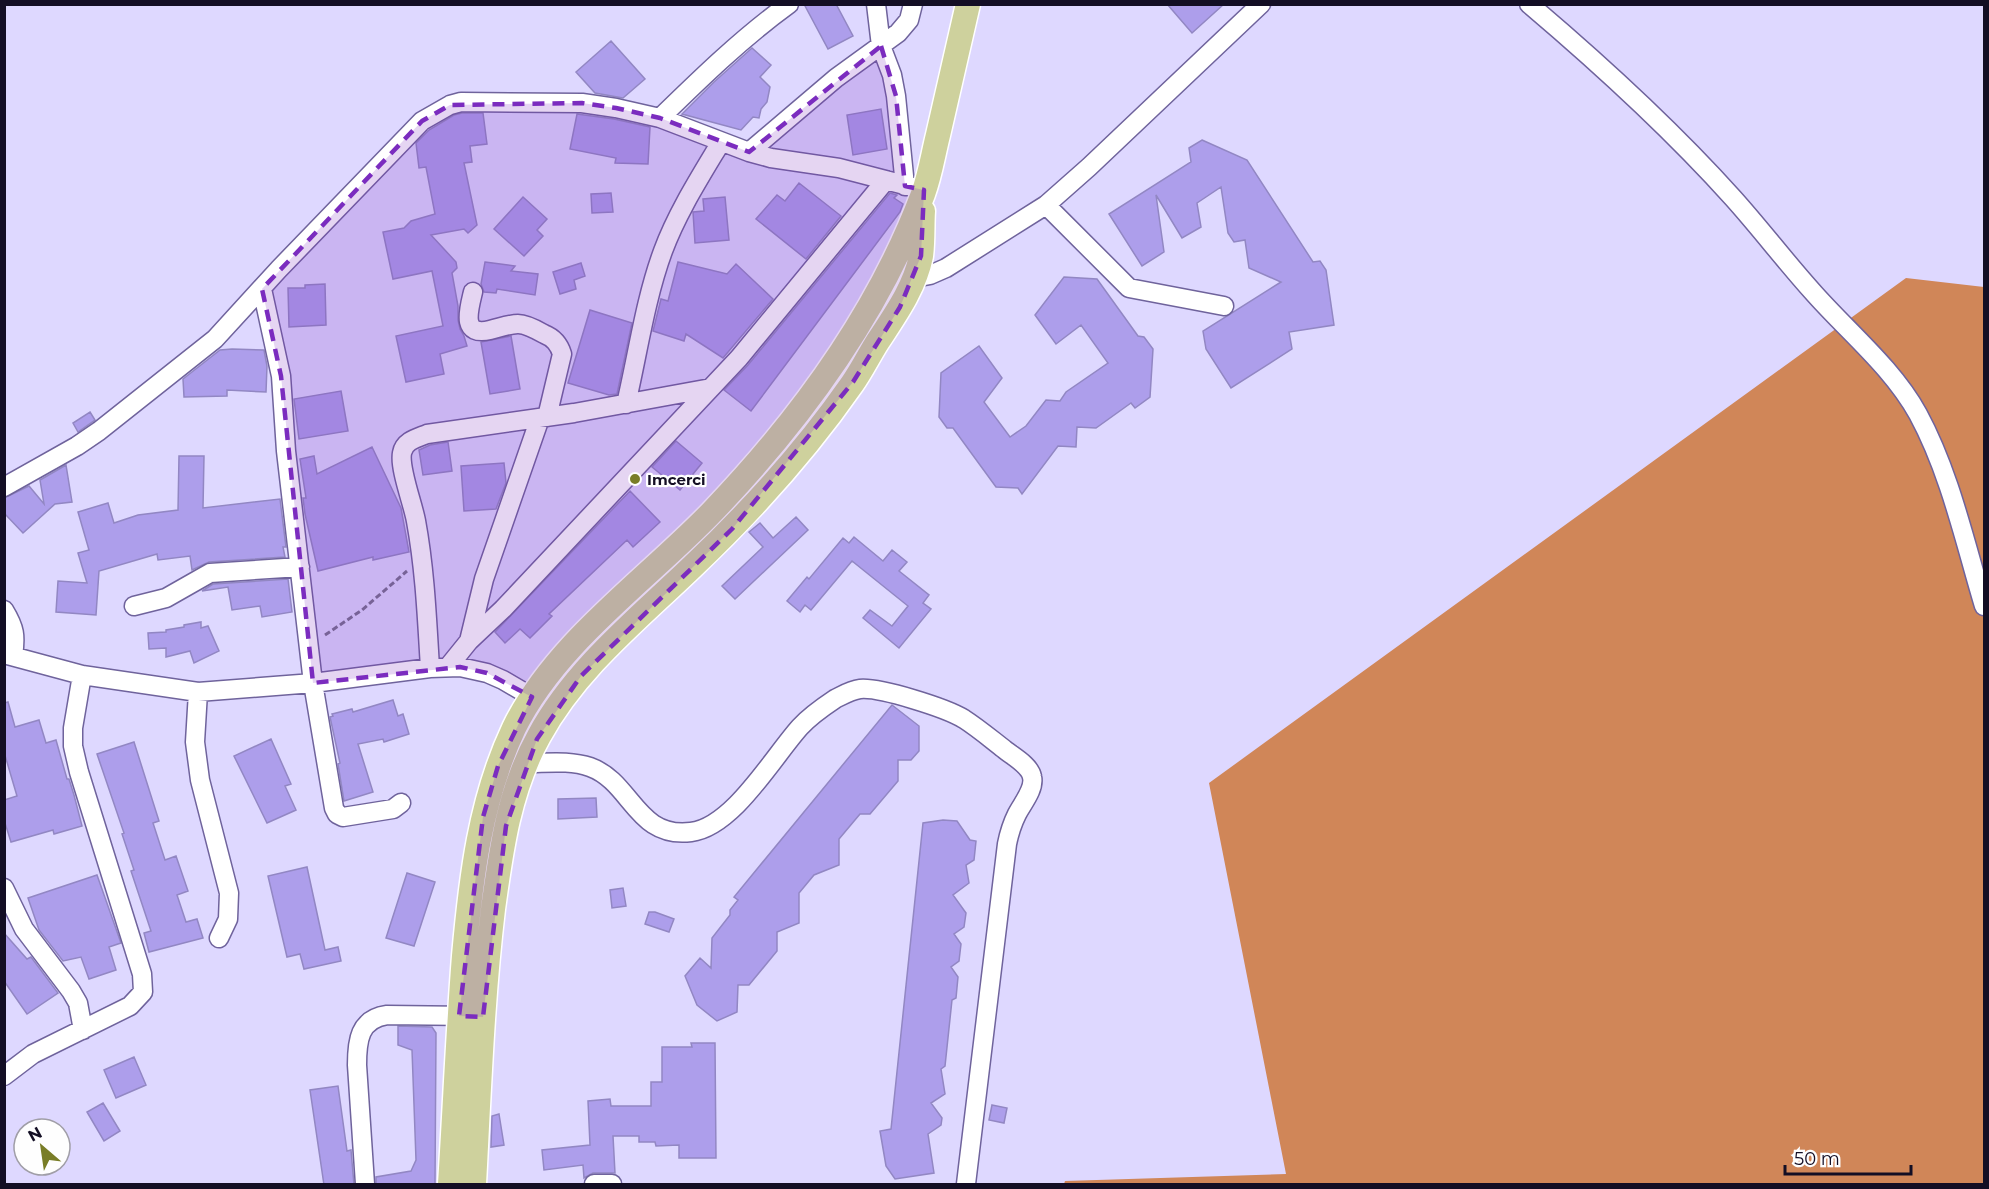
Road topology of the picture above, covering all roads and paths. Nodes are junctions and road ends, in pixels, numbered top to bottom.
1 (789, 4) edge
2 (876, 4) edge
3 (913, 4) edge
4 (968, 4) edge
5 (1262, 4) edge
6 (1529, 4) edge
7 (880, 46) junction
8 (660, 118) junction
9 (721, 142) junction
10 (749, 152) junction
11 (886, 180) junction
12 (915, 188) junction
13 (1046, 205) junction
14 (914, 278) junction
15 (262, 289) junction
16 (473, 292) dead end
17 (1224, 306) dead end
18 (711, 388) junction
19 (626, 404) junction
20 (543, 417) junction
21 (4, 487) edge
22 (421, 557) junction
23 (300, 567) junction
24 (135, 606) dead end
25 (1984, 606) edge
26 (4, 610) edge
27 (469, 641) junction
28 (309, 646) junction
29 (9, 655) edge
30 (439, 668) junction
31 (82, 675) junction
32 (313, 683) junction
33 (198, 692) junction
34 (532, 697) junction
35 (553, 712) junction
36 (527, 763) junction
37 (401, 803) dead end
38 (4, 888) edge
39 (219, 938) dead end
40 (471, 1016) junction
41 (83, 1030) junction
42 (6, 1071) edge
43 (365, 1185) edge
44 (450, 1185) edge
45 (474, 1185) edge
46 (594, 1185) edge
47 (612, 1185) edge
48 (966, 1185) edge

1 - 8 street
2 - 7 street
3 - 7 street
4 - 12 main road
5 - 13 street
6 - 25 street
7 - 10 street
7 - 12 street
8 - 9 street
8 - 15 street
9 - 10 street
9 - 19 street
10 - 11 street
11 - 12 street
11 - 18 street
12 - 14 main road
12 - 34 main road
13 - 14 street
13 - 17 street
14 - 35 main road
15 - 21 street
15 - 23 street
16 - 20 street
18 - 19 street
18 - 27 street
19 - 20 street
20 - 22 street
20 - 27 street
22 - 28 path
22 - 30 street
23 - 24 street
23 - 28 street
26 - 29 street
27 - 30 street
28 - 32 street
29 - 31 street
30 - 32 street
30 - 34 street
31 - 33 street
31 - 41 street
32 - 33 street
32 - 37 street
33 - 39 street
34 - 35 street
34 - 40 main road
35 - 36 main road
36 - 40 main road
36 - 48 street
38 - 41 street
40 - 43 street
40 - 44 main road
40 - 45 main road
41 - 42 street
46 - 47 street

